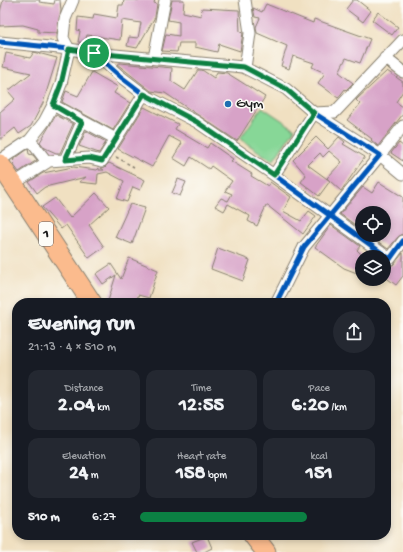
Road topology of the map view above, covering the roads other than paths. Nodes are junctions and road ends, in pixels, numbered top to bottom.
1 (73, 0) edge
2 (165, 0) edge
3 (245, 0) edge
4 (403, 40) edge
5 (0, 42) edge
6 (69, 49) junction
7 (94, 53) junction
8 (154, 58) junction
9 (385, 58) junction
10 (245, 68) junction
11 (403, 72) edge
12 (144, 94) junction
13 (53, 105) junction
14 (314, 113) junction
15 (82, 122) junction
16 (403, 126) edge
17 (116, 139) junction
18 (30, 140) junction
19 (380, 155) junction
20 (0, 160) edge
21 (65, 160) junction
22 (47, 162) junction
23 (0, 164) edge
24 (403, 174) edge
25 (274, 175) junction
26 (13, 184) junction
27 (331, 215) junction
28 (403, 241) edge
29 (89, 298) edge
30 (278, 298) edge
31 (257, 540) edge
32 (266, 552) edge

1 - 6 street
2 - 8 street
3 - 10 street
4 - 9 street
5 - 6 street
6 - 7 street
6 - 13 street
7 - 8 street
7 - 12 street
8 - 10 street
9 - 11 street
9 - 14 street
10 - 14 street
12 - 17 street
12 - 25 street
13 - 15 street
13 - 18 street
14 - 19 street
14 - 25 street
15 - 17 street
15 - 21 street
16 - 19 street
17 - 21 street
18 - 20 street
18 - 22 street
19 - 24 street
19 - 27 street
21 - 22 street
22 - 26 street
23 - 26 highway, 1
25 - 27 street
26 - 29 highway, 1
27 - 28 street
27 - 30 street
31 - 32 highway

